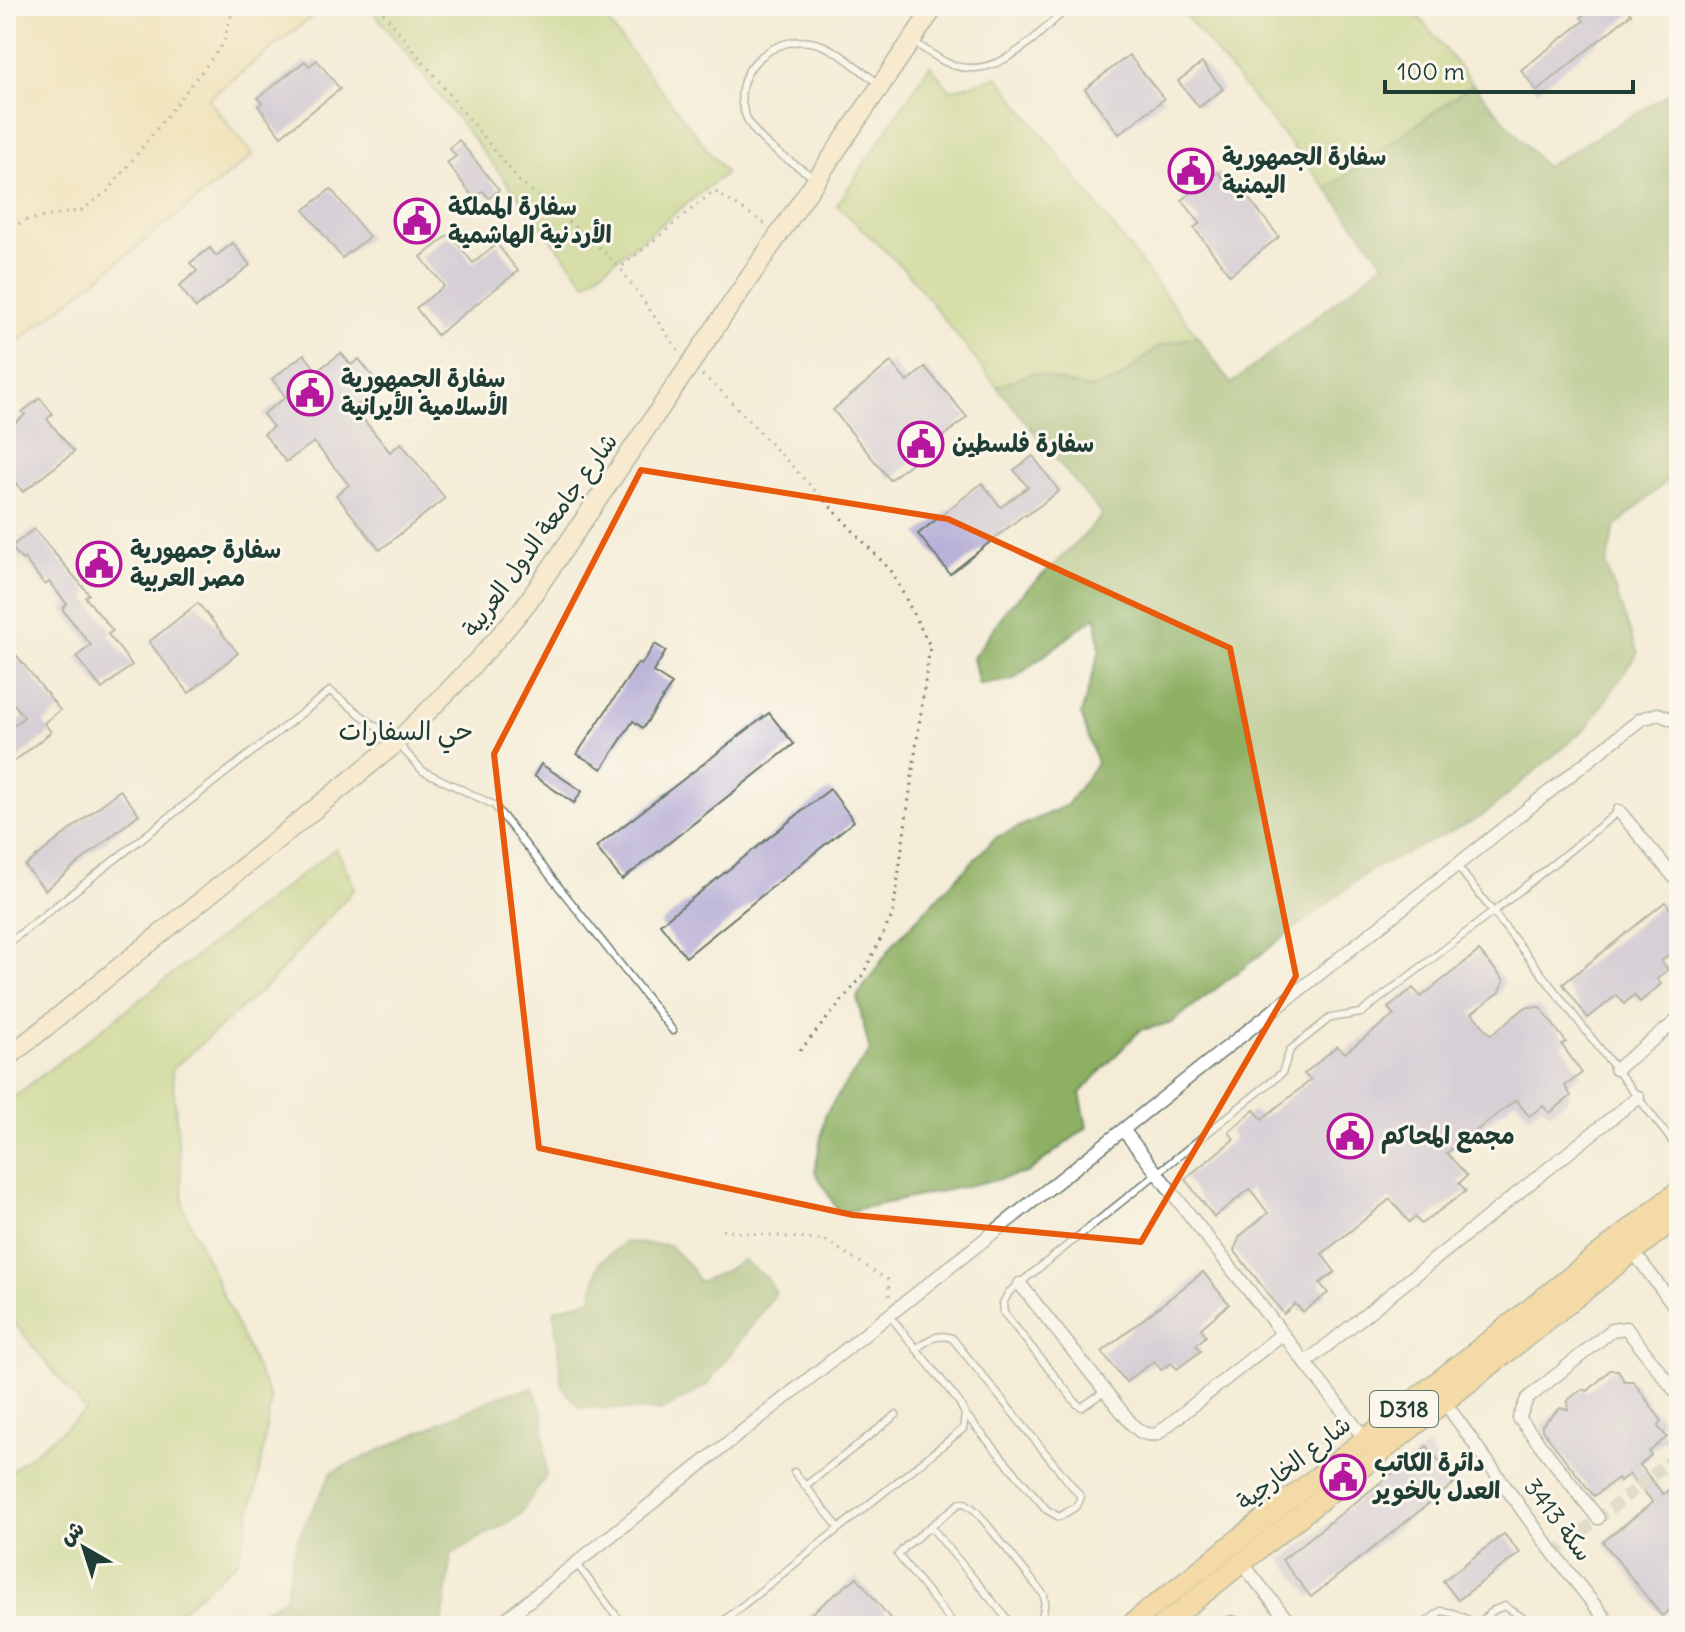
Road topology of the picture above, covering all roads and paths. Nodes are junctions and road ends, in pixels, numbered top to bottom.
1 (234, 6) edge
2 (378, 6) edge
3 (935, 6) edge
4 (1070, 6) edge
5 (911, 40) junction
6 (881, 85) junction
7 (817, 179) junction
8 (780, 233) junction
9 (6, 234) edge
10 (620, 268) junction
11 (689, 365) junction
12 (1679, 722) edge
13 (396, 742) junction
14 (1619, 811) joint
15 (1458, 867) junction
16 (1679, 883) edge
17 (1493, 912) junction
18 (6, 945) edge
19 (1679, 1019) edge
20 (673, 1031) dead end
21 (798, 1053) dead end
22 (6, 1059) edge
23 (1616, 1069) junction
24 (1638, 1097) junction
25 (1124, 1131) junction
26 (1679, 1150) edge
27 (1158, 1175) junction
28 (1678, 1200) edge
29 (722, 1230) dead end
30 (1632, 1250) junction
31 (1567, 1279) junction
32 (1020, 1284) junction
33 (1679, 1312) edge
34 (890, 1316) junction
35 (1282, 1334) junction
36 (1485, 1345) junction
37 (916, 1349) junction
38 (1305, 1363) junction
39 (1105, 1391) junction
40 (1679, 1396) edge
41 (1443, 1400) junction
42 (965, 1414) junction
43 (896, 1415) dead end
44 (1384, 1425) junction
45 (1371, 1447) junction
46 (794, 1472) dead end
47 (805, 1486) junction
48 (1303, 1489) junction
49 (1598, 1518) dead end
50 (931, 1527) junction
51 (839, 1528) junction
52 (576, 1563) junction
53 (1242, 1563) junction
54 (1168, 1595) junction
55 (1144, 1623) edge
56 (1477, 1625) edge
57 (497, 1626) edge
58 (624, 1626) edge
59 (717, 1626) edge
60 (955, 1626) edge
61 (1013, 1626) edge
62 (1042, 1626) edge
63 (1212, 1626) edge
64 (1254, 1626) edge
65 (1292, 1626) edge
66 (1421, 1626) edge
67 (1564, 1626) edge
68 (1611, 1626) edge

1 - 9 path
2 - 10 path
3 - 5 street, شارع جامعة الدول العربية
4 - 5 lane
5 - 6 street, شارع جامعة الدول العربية
6 - 7 street, شارع جامعة الدول العربية
6 - 7 lane
7 - 8 street, شارع جامعة الدول العربية
8 - 10 path
8 - 11 street, شارع جامعة الدول العربية
10 - 11 path
11 - 13 street, شارع جامعة الدول العربية
11 - 21 path
12 - 15 street
13 - 18 lane
13 - 20 lane
13 - 22 street, شارع جامعة الدول العربية
14 - 16 street
14 - 17 lane
15 - 17 lane
15 - 25 street
17 - 23 lane
17 - 27 lane
19 - 23 street
23 - 24 lane
24 - 26 lane
24 - 38 street
25 - 27 street
25 - 34 street
27 - 32 lane
27 - 35 street
28 - 30 main road
28 - 31 main road, شارع الخارجية / D318
29 - 34 path
30 - 31 main road
30 - 33 street
30 - 41 main road, شارع الخارجية / D318
31 - 36 main road, شارع الخارجية / D318
32 - 39 street
32 - 39 lane
34 - 37 lane
34 - 52 street
35 - 38 street
35 - 39 street
36 - 41 main road
36 - 44 main road, شارع الخارجية / D318
37 - 42 lane
37 - 42 lane
38 - 45 street
40 - 49 street
41 - 44 main road
41 - 45 main road, شارع الخارجية / D318
41 - 68 street, سكة 3413
42 - 51 lane
43 - 47 lane
44 - 45 main road, شارع الخارجية / D318
45 - 48 main road, شارع الخارجية / D318
45 - 53 main road, شارع الخارجية / D318
46 - 47 lane
47 - 51 lane
48 - 53 main road
48 - 54 main road, شارع الخارجية / D318
50 - 60 lane
50 - 61 lane
50 - 62 lane
51 - 59 lane
52 - 57 street
52 - 58 lane
53 - 54 main road
53 - 55 main road, شارع الخارجية / D318
53 - 65 street
54 - 55 main road, شارع الخارجية / D318
56 - 66 lane
56 - 67 lane
63 - 64 lane

